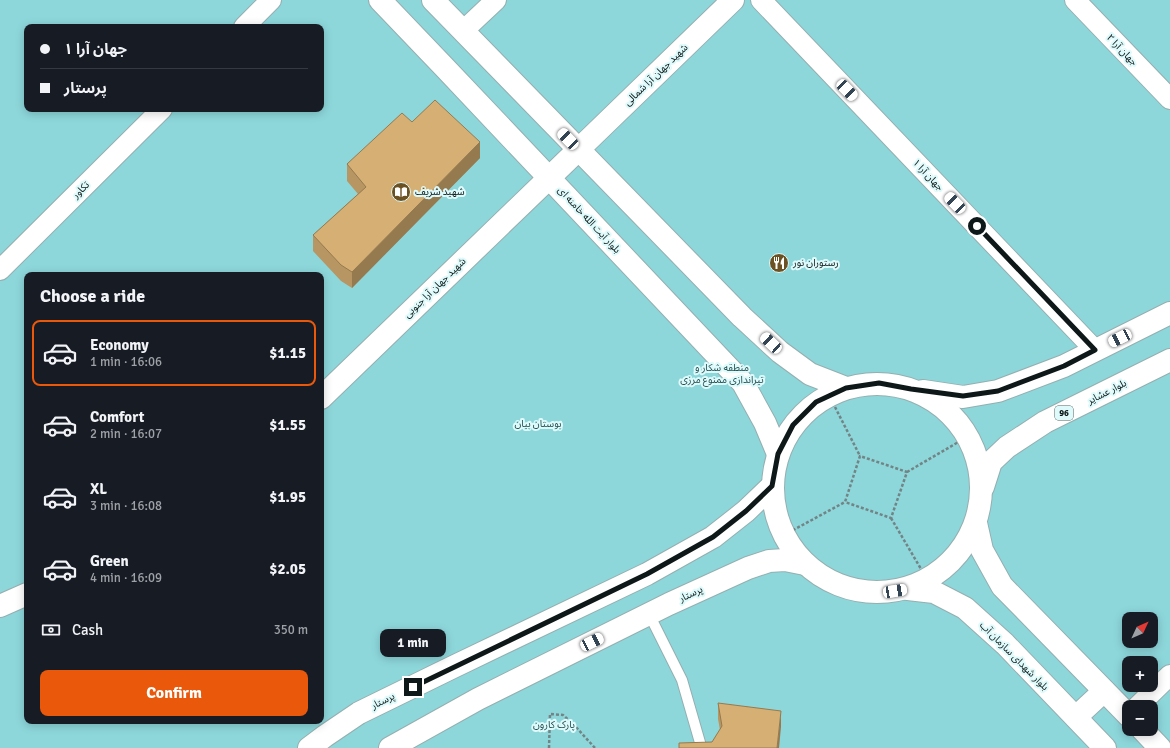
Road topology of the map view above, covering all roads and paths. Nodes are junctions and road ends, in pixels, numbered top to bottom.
1 (271, 0) edge
2 (380, 0) edge
3 (433, 0) edge
4 (496, 0) edge
5 (733, 0) edge
6 (761, 0) edge
7 (1075, 0) edge
8 (247, 24) edge
9 (463, 31) junction
10 (1170, 99) edge
11 (159, 112) edge
12 (578, 150) junction
13 (549, 178) junction
14 (0, 270) edge
15 (1170, 313) edge
16 (1095, 350) junction
17 (1170, 360) edge
18 (911, 389) junction
19 (838, 392) junction
20 (324, 395) edge
21 (967, 437) junction
22 (778, 454) junction
23 (860, 456) junction
24 (907, 472) junction
25 (772, 486) junction
26 (982, 490) junction
27 (845, 502) junction
28 (891, 518) junction
29 (976, 523) junction
30 (784, 535) junction
31 (805, 564) junction
32 (918, 584) junction
33 (24, 595) edge
34 (0, 606) edge
35 (649, 614) junction
36 (1170, 675) edge
37 (1104, 691) junction
38 (1144, 700) edge
39 (1122, 708) edge
40 (1076, 718) junction
41 (1149, 736) edge
42 (701, 746) edge
43 (310, 748) edge
44 (390, 748) edge
45 (549, 748) edge
46 (595, 748) edge
47 (1105, 748) edge
48 (1160, 748) edge

1 - 8 street
2 - 13 main road, بلوار آیت الله خامنه ای
3 - 9 main road
4 - 9 street
5 - 12 main road, شهید جهان آرا شمالی
6 - 16 street, جهان آرا ۱
7 - 10 street, جهان آرا ۲
9 - 12 main road
11 - 14 street, تکاور
12 - 13 main road, شهید جهان آرا شمالی
12 - 19 main road
13 - 20 main road, شهید جهان آرا جنوبی
13 - 22 main road, بلوار آیت الله خامنه ای
15 - 16 main road
16 - 18 main road
17 - 26 main road, بلوار عشایر / 96
18 - 19 main road
18 - 21 main road
19 - 22 main road
19 - 23 path
21 - 24 path
21 - 26 main road
22 - 25 main road
23 - 24 path
23 - 27 path
24 - 28 path
25 - 30 main road
25 - 43 main road, پرستار
26 - 29 main road
27 - 28 path
27 - 30 path
28 - 32 path
29 - 32 main road
29 - 37 main road
30 - 31 main road
31 - 32 main road
31 - 35 main road, پرستار
32 - 40 main road, بلوار شهدای سازمان آب
33 - 34 main road
35 - 42 lane
35 - 44 main road, پرستار
36 - 38 street
37 - 39 main road
37 - 40 main road
40 - 47 main road, بلوار شهدای سازمان آب
41 - 48 main road
45 - 46 path

